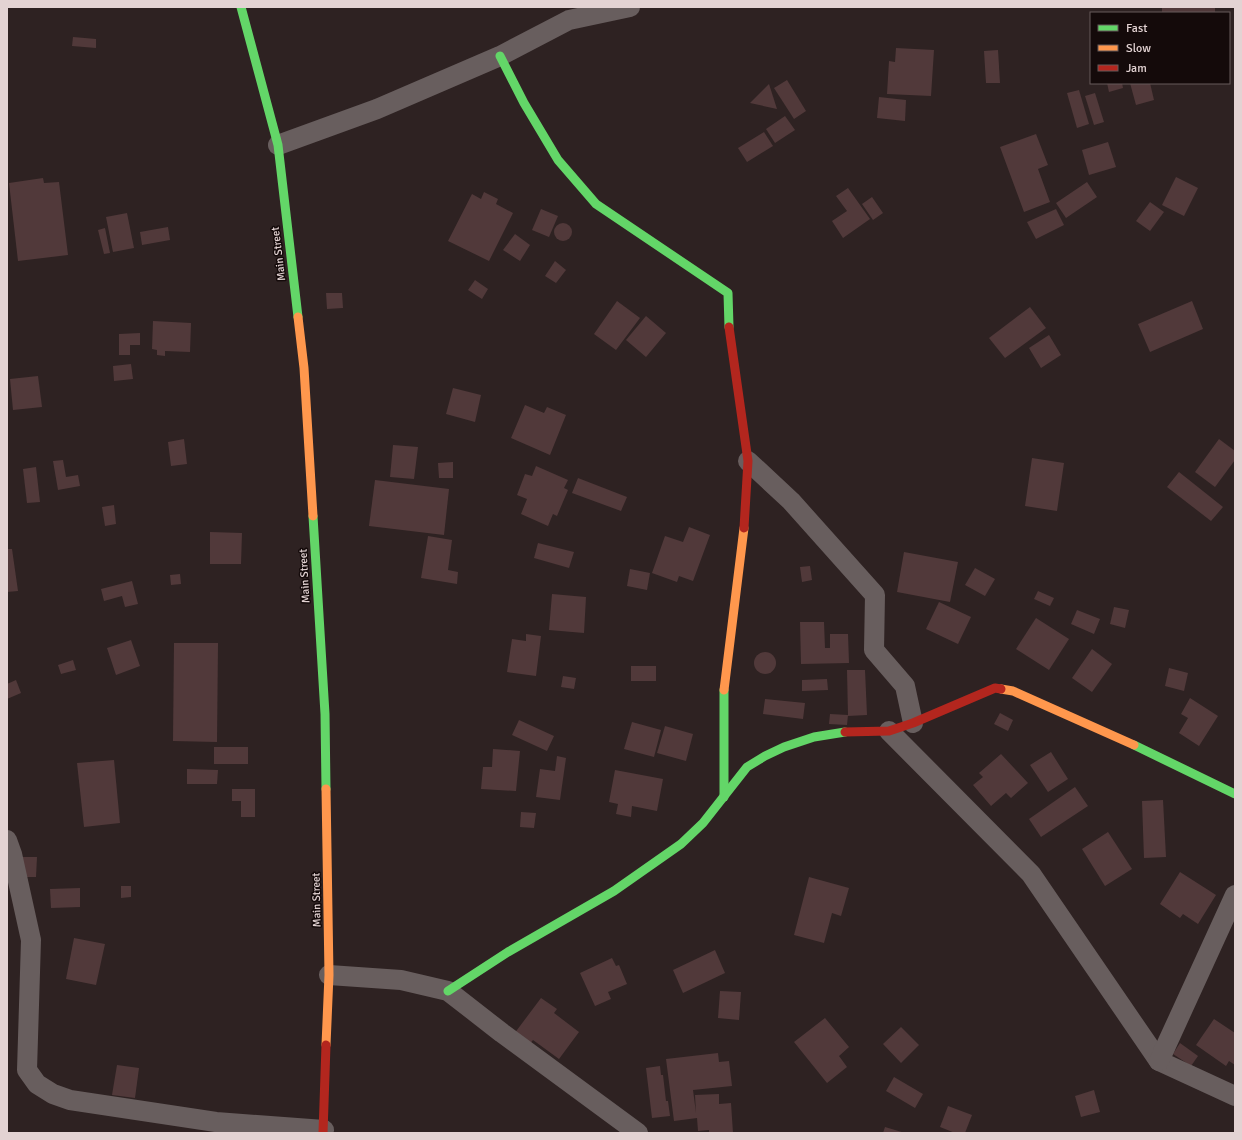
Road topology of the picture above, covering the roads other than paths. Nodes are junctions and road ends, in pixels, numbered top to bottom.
1 (241, 7) edge
2 (244, 7) edge
3 (630, 7) edge
4 (245, 24) junction
5 (500, 56) junction
6 (278, 145) junction
7 (748, 461) junction
8 (913, 723) junction
9 (889, 731) junction
10 (1235, 794) edge
11 (724, 797) junction
12 (7, 840) edge
13 (1235, 895) edge
14 (329, 974) junction
15 (448, 991) junction
16 (1159, 1061) junction
17 (1235, 1096) edge
18 (323, 1131) edge
19 (638, 1133) edge

1 - 4 main road, Main Street
2 - 4 main road, Main Street
3 - 5 street
4 - 6 main road, Main Street
5 - 6 street
5 - 7 main road
6 - 14 main road, Main Street
7 - 8 street
7 - 11 main road
8 - 9 main road
8 - 10 main road
9 - 11 main road
9 - 16 street
11 - 15 main road
12 - 18 street
13 - 16 street
14 - 15 street
14 - 18 main road, Main Street
15 - 19 street
16 - 17 street

